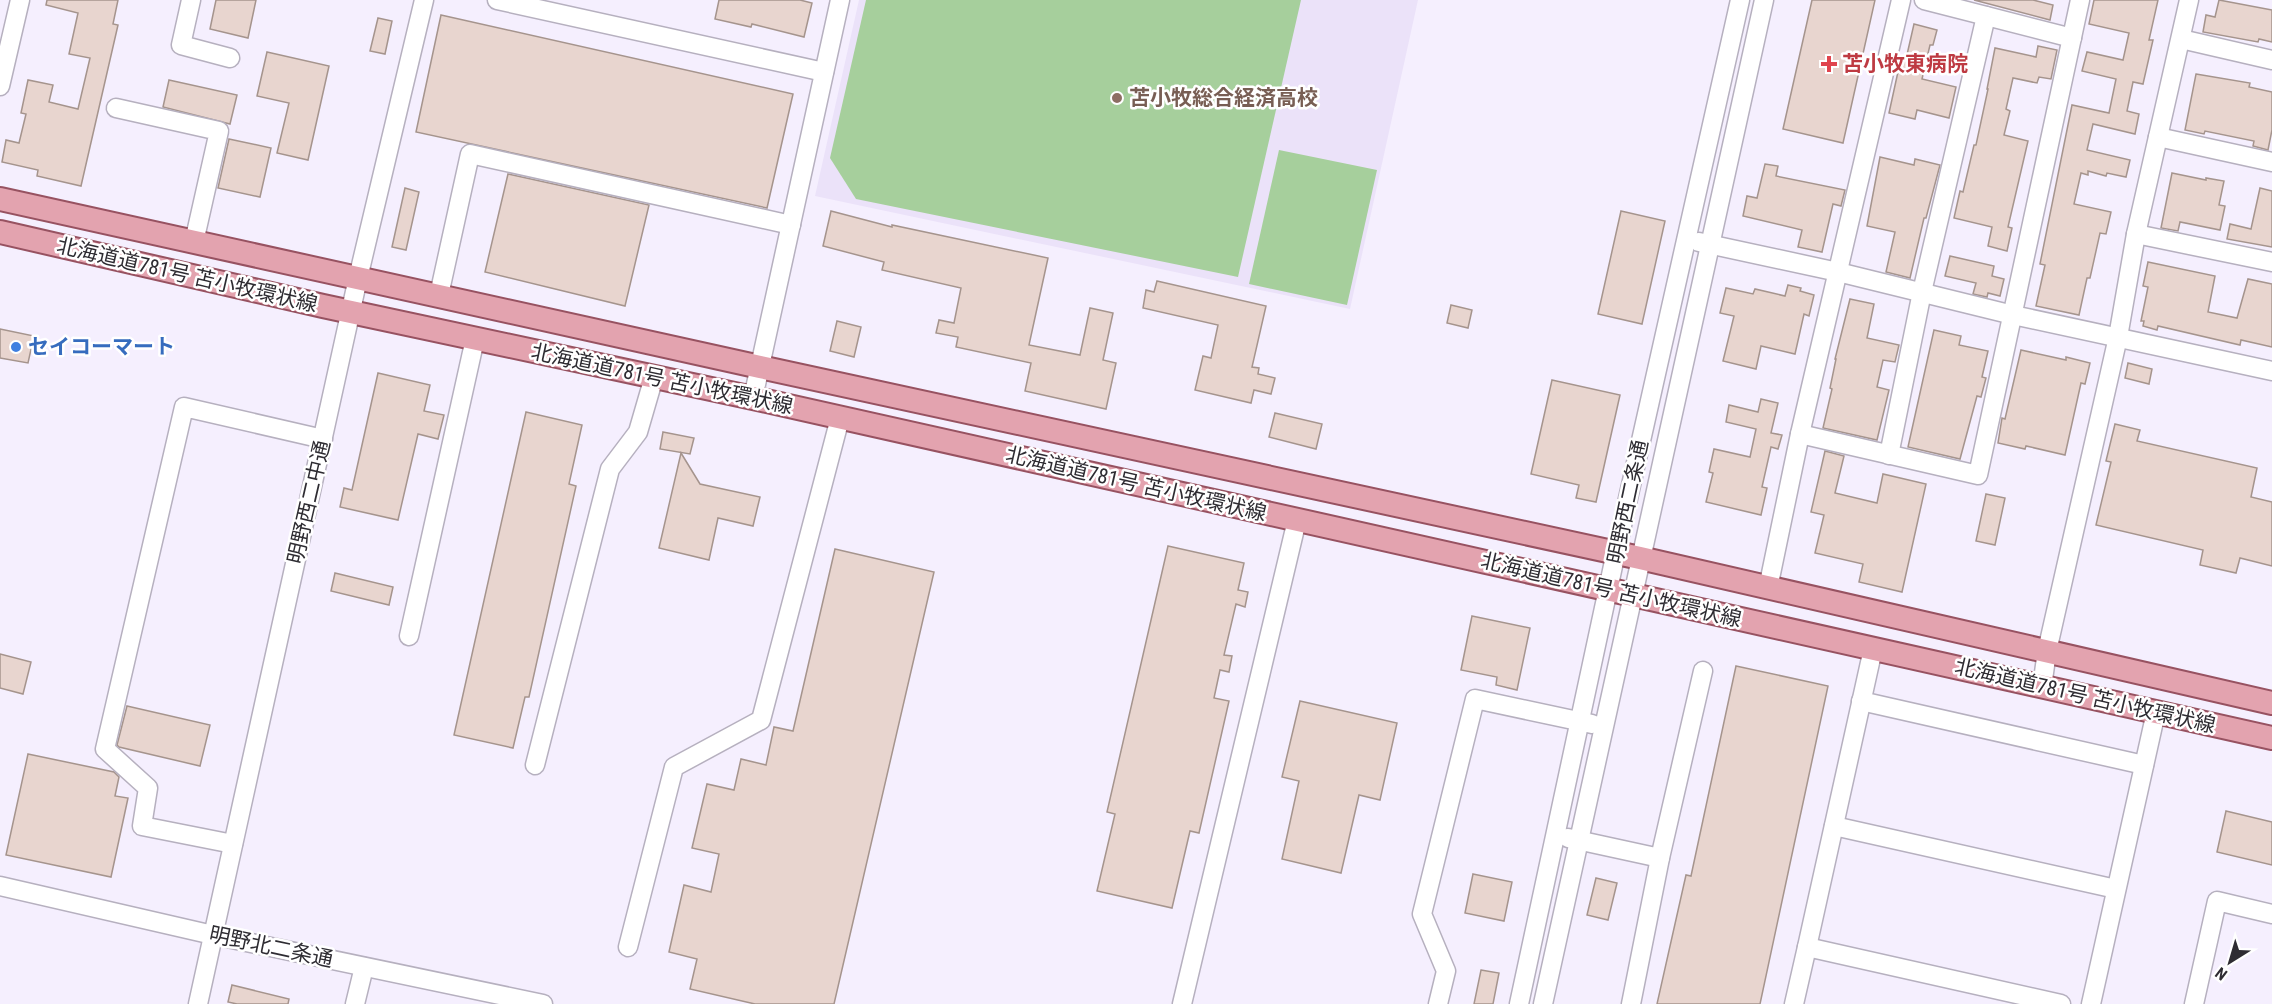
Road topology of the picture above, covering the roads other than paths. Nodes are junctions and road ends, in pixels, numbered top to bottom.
1 (20, 0) edge
2 (191, 0) edge
3 (424, 0) edge
4 (497, 0) edge
5 (840, 0) edge
6 (1740, 0) edge
7 (1764, 0) edge
8 (1901, 0) edge
9 (1924, 0) edge
10 (2080, 0) edge
11 (2189, 0) edge
12 (1986, 16) junction
13 (2072, 38) junction
14 (2181, 39) junction
15 (230, 58) dead end
16 (2272, 60) edge
17 (824, 72) junction
18 (0, 86) edge
19 (117, 108) dead end
20 (2158, 137) junction
21 (2272, 162) edge
22 (0, 199) edge
23 (791, 225) junction
24 (0, 232) edge
25 (2136, 234) junction
26 (1686, 239) junction
27 (194, 242) junction
28 (1711, 244) junction
29 (2272, 262) edge
30 (1838, 272) junction
31 (358, 278) junction
32 (1922, 292) junction
33 (439, 295) junction
34 (351, 312) junction
35 (2013, 315) junction
36 (2118, 337) junction
37 (475, 339) junction
38 (760, 367) junction
39 (2272, 371) edge
40 (654, 377) junction
41 (753, 398) junction
42 (840, 418) junction
43 (1800, 434) junction
44 (323, 439) junction
45 (1888, 455) junction
46 (1297, 520) junction
47 (1617, 552) junction
48 (1640, 558) junction
49 (1768, 588) junction
50 (1610, 590) junction
51 (1633, 595) junction
52 (409, 636) dead end
53 (1873, 649) junction
54 (2047, 651) junction
55 (1703, 671) dead end
56 (2042, 687) junction
57 (1861, 701) junction
58 (2272, 703) edge
59 (2156, 712) junction
60 (1581, 722) junction
61 (1604, 727) junction
62 (2272, 738) edge
63 (535, 765) dead end
64 (2144, 765) junction
65 (1834, 826) junction
66 (1556, 836) junction
67 (1579, 840) junction
68 (233, 844) junction
69 (1660, 858) junction
70 (0, 886) edge
71 (2116, 889) junction
72 (2272, 914) edge
73 (213, 935) junction
74 (628, 947) dead end
75 (1807, 947) junction
76 (364, 967) junction
77 (198, 1004) edge
78 (355, 1004) edge
79 (543, 1004) edge
80 (1182, 1004) edge
81 (1438, 1004) edge
82 (1519, 1004) edge
83 (1543, 1004) edge
84 (1631, 1004) edge
85 (1794, 1004) edge
86 (2061, 1004) edge
87 (2091, 1004) edge
88 (2194, 1004) edge

1 - 18 street
2 - 15 street
3 - 31 street, 明野西二中通
4 - 17 street
5 - 17 street
6 - 26 street, 明野西二条通
7 - 28 street, 明野西二条通
8 - 30 street
9 - 12 street
10 - 13 street
11 - 14 street
12 - 13 street
12 - 32 street
13 - 35 street
14 - 16 street
14 - 20 street
17 - 23 street
19 - 27 street
20 - 21 street
20 - 25 street
22 - 27 main road, 北海道道781号 苫小牧環状線
23 - 33 street
23 - 38 street
24 - 34 main road, 北海道道781号 苫小牧環状線
25 - 29 street
25 - 36 street
26 - 28 street
26 - 47 street, 明野西二条通
27 - 31 main road, 北海道道781号 苫小牧環状線
28 - 30 street
28 - 48 street, 明野西二条通
30 - 32 street
30 - 43 street
31 - 33 main road, 北海道道781号 苫小牧環状線
31 - 34 street, 明野西二中通
32 - 35 street
32 - 45 street
33 - 38 main road, 北海道道781号 苫小牧環状線
34 - 37 main road, 北海道道781号 苫小牧環状線
34 - 44 street, 明野西二中通
35 - 36 street
35 - 45 street
36 - 39 street
36 - 54 street
37 - 40 main road, 北海道道781号 苫小牧環状線
37 - 52 street
38 - 41 street
38 - 47 main road, 北海道道781号 苫小牧環状線
40 - 41 main road, 北海道道781号 苫小牧環状線
40 - 63 street
41 - 42 main road, 北海道道781号 苫小牧環状線
42 - 46 main road, 北海道道781号 苫小牧環状線
42 - 74 street
43 - 45 street
43 - 49 street
44 - 68 street, 明野西二中通
44 - 68 street
46 - 50 main road, 北海道道781号 苫小牧環状線
46 - 80 street
47 - 48 main road, 北海道道781号 苫小牧環状線
47 - 50 street, 明野西二条通
48 - 49 main road, 北海道道781号 苫小牧環状線
48 - 51 street, 明野西二条通
49 - 54 main road, 北海道道781号 苫小牧環状線
50 - 51 main road, 北海道道781号 苫小牧環状線
50 - 60 street, 明野西二条通
51 - 53 main road, 北海道道781号 苫小牧環状線
51 - 61 street, 明野西二条通
53 - 56 main road, 北海道道781号 苫小牧環状線
53 - 57 street
54 - 56 street
54 - 58 main road, 北海道道781号 苫小牧環状線
55 - 69 street
56 - 59 main road, 北海道道781号 苫小牧環状線
57 - 64 street
57 - 65 street
59 - 62 main road, 北海道道781号 苫小牧環状線
59 - 64 street
60 - 61 street
60 - 66 street, 明野西二条通
60 - 81 street
61 - 67 street, 明野西二条通
64 - 71 street
65 - 71 street
65 - 75 street
66 - 67 street
66 - 82 street, 明野西二条通
67 - 69 street
67 - 83 street, 明野西二条通
68 - 73 street, 明野西二中通
69 - 84 street
70 - 73 street, 明野北二条通
71 - 87 street
72 - 88 street
73 - 76 street, 明野北二条通
73 - 77 street, 明野西二中通
75 - 85 street
75 - 86 street
76 - 78 street
76 - 79 street, 明野北二条通

